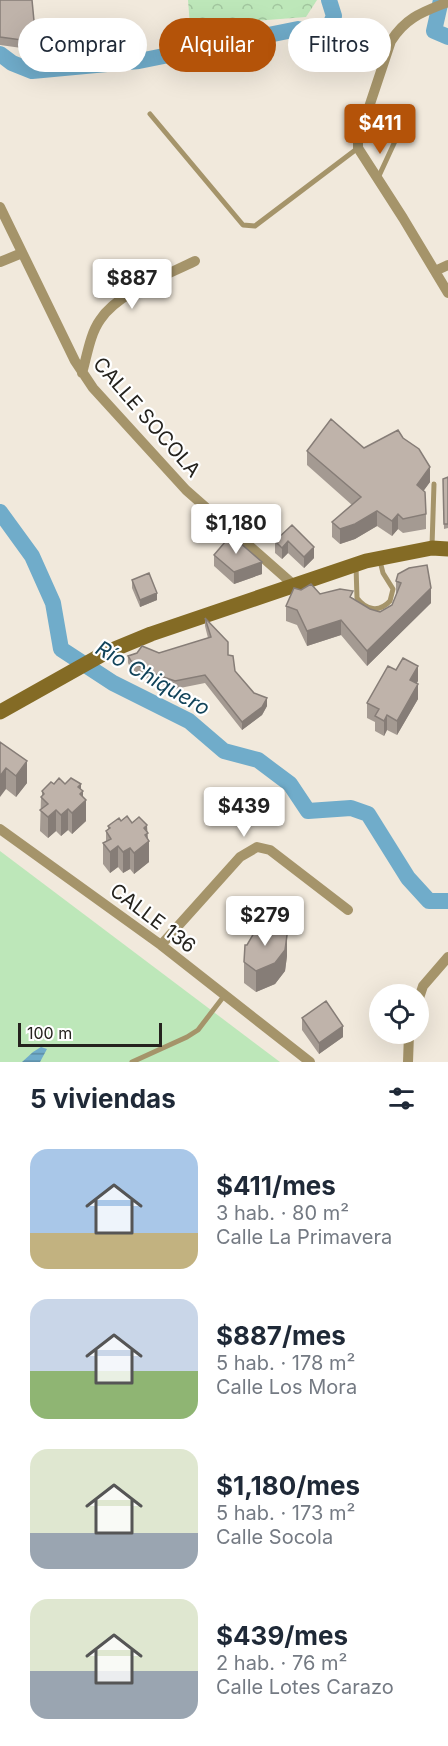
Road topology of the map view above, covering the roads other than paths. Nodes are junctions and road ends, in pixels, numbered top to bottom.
1 (448, 2) edge
2 (409, 111) dead end
3 (150, 114) dead end
4 (358, 148) junction
5 (378, 178) junction
6 (0, 207) edge
7 (22, 253) junction
8 (195, 261) dead end
9 (0, 262) edge
10 (448, 265) edge
11 (435, 271) junction
12 (448, 293) edge
13 (82, 373) junction
14 (434, 484) dead end
15 (440, 548) edge
16 (379, 558) junction
17 (356, 564) junction
18 (295, 585) junction
19 (0, 712) edge
20 (0, 829) edge
21 (348, 910) dead end
22 (161, 945) junction
23 (448, 957) edge
24 (425, 984) edge
25 (224, 996) junction
26 (409, 1044) edge
27 (132, 1062) edge
28 (310, 1062) edge
29 (408, 1062) edge

1 - 4 street
2 - 5 lane
3 - 4 lane
4 - 5 street
5 - 11 street
6 - 7 street, CALLE SOCOLA
7 - 9 street
7 - 13 street, CALLE SOCOLA
8 - 13 street
10 - 11 street
11 - 12 street
13 - 18 street, CALLE SOCOLA
14 - 15 lane
15 - 16 main road
16 - 17 main road
16 - 17 lane
17 - 18 main road
18 - 19 main road
20 - 22 street, CALLE 136
21 - 22 street
22 - 25 street, CALLE 136
23 - 24 street
25 - 27 lane
25 - 28 street, CALLE 136
26 - 29 street

